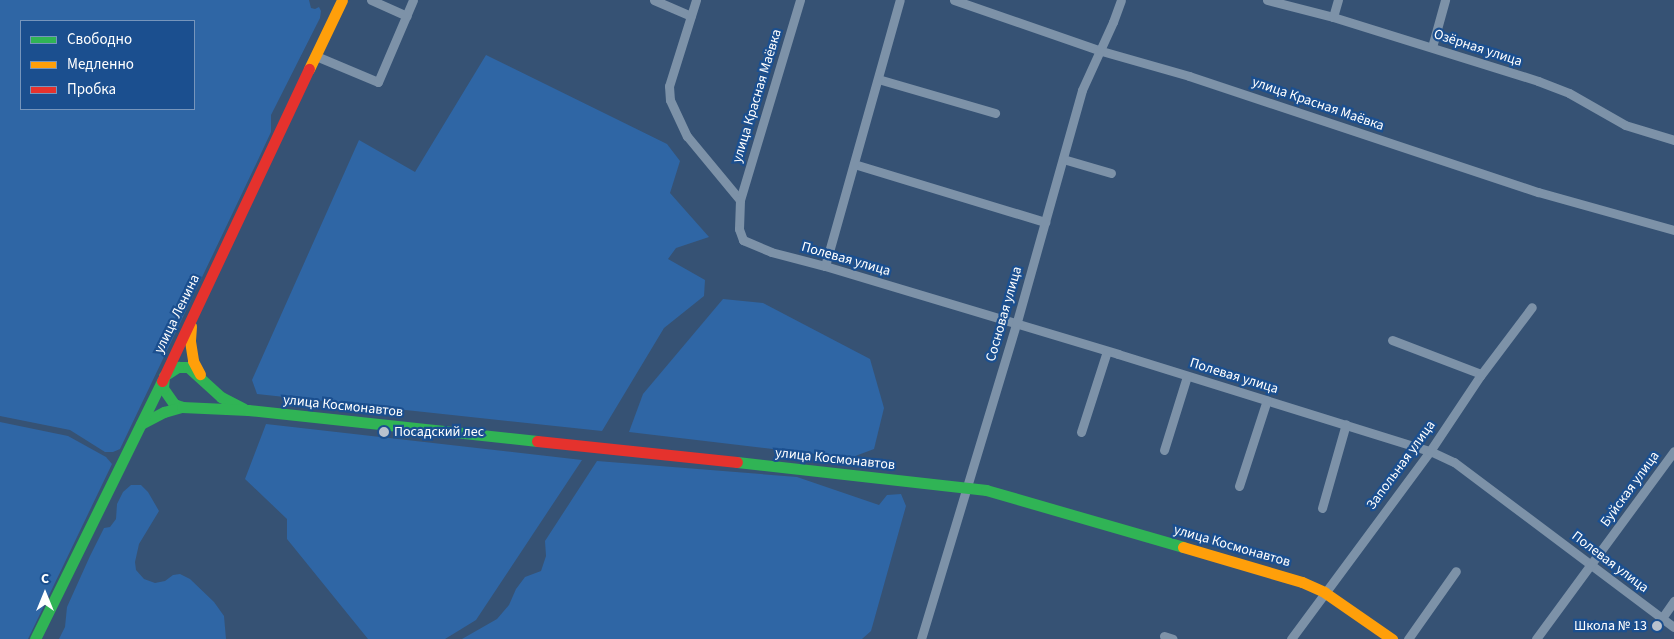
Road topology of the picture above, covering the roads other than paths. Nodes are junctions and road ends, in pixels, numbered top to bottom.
1 (342, 0) edge
2 (371, 0) edge
3 (414, 0) edge
4 (654, 0) edge
5 (696, 0) edge
6 (800, 0) edge
7 (900, 0) edge
8 (954, 0) edge
9 (1120, 0) edge
10 (1267, 0) edge
11 (1338, 0) edge
12 (1445, 0) edge
13 (407, 16) junction
14 (691, 16) junction
15 (1333, 17) junction
16 (1432, 48) junction
17 (1098, 50) junction
18 (316, 56) junction
19 (878, 79) junction
20 (995, 113) dead end
21 (1674, 140) edge
22 (1063, 159) junction
23 (854, 164) junction
24 (1111, 173) dead end
25 (740, 200) junction
26 (1045, 222) junction
27 (1674, 230) edge
28 (743, 240) joint
29 (825, 266) junction
30 (1532, 307) dead end
31 (193, 316) junction
32 (1016, 325) junction
33 (1392, 340) dead end
34 (1107, 351) junction
35 (1481, 374) junction
36 (164, 376) junction
37 (1187, 376) junction
38 (206, 384) junction
39 (1266, 400) junction
40 (182, 407) junction
41 (248, 410) junction
42 (141, 424) junction
43 (1346, 424) junction
44 (1080, 432) dead end
45 (1164, 450) dead end
46 (1430, 451) junction
47 (1674, 451) edge
48 (1239, 486) dead end
49 (967, 487) junction
50 (1322, 508) dead end
51 (1591, 565) junction
52 (1456, 571) dead end
53 (1324, 592) junction
54 (1674, 601) edge
55 (1662, 618) junction
56 (1674, 627) edge
57 (35, 639) edge
58 (922, 639) edge
59 (1291, 639) edge
60 (1392, 639) edge
61 (1408, 639) edge
62 (1536, 639) edge

1 - 18 street, улица Ленина
2 - 13 street
3 - 13 street
4 - 14 street
5 - 14 street, улица Красная Маёвка
6 - 25 street, улица Красная Маёвка
7 - 19 street
8 - 17 street, улица Красная Маёвка
9 - 17 street, Сосновая улица
10 - 15 street, Озёрная улица
11 - 15 street
12 - 16 street
13 - 18 street
14 - 25 street, улица Красная Маёвка
15 - 16 street, Озёрная улица
16 - 21 street, Озёрная улица
17 - 22 street, Сосновая улица
17 - 27 street, улица Красная Маёвка
18 - 31 street, улица Ленина
19 - 20 street
19 - 23 street
22 - 24 street
22 - 26 street, Сосновая улица
23 - 26 street
23 - 29 street
25 - 28 street, улица Красная Маёвка
26 - 32 street, Сосновая улица
28 - 29 street, Полевая улица
29 - 32 street, Полевая улица
30 - 35 street, Запольная улица
31 - 36 street, улица Ленина
31 - 38 street
32 - 34 street, Полевая улица
32 - 49 street, Сосновая улица
33 - 35 street
34 - 37 street, Полевая улица
34 - 44 street
35 - 46 street, Запольная улица
36 - 38 street
36 - 40 street
36 - 42 street, улица Ленина
37 - 39 street, Полевая улица
37 - 45 street
38 - 41 street
39 - 43 street, Полевая улица
39 - 48 street
40 - 41 street, улица Космонавтов
40 - 42 street
41 - 49 street, улица Космонавтов
42 - 57 street, улица Ленина
43 - 46 street, Полевая улица
43 - 50 street
46 - 51 street, Полевая улица
46 - 53 street, Запольная улица
47 - 51 street, Буйская улица
49 - 53 street, улица Космонавтов
49 - 58 street, Сосновая улица
51 - 55 street, Полевая улица
51 - 62 street, Буйская улица
52 - 61 street
53 - 59 street, Запольная улица
53 - 60 street, улица Космонавтов
54 - 55 street
55 - 56 street, Полевая улица

